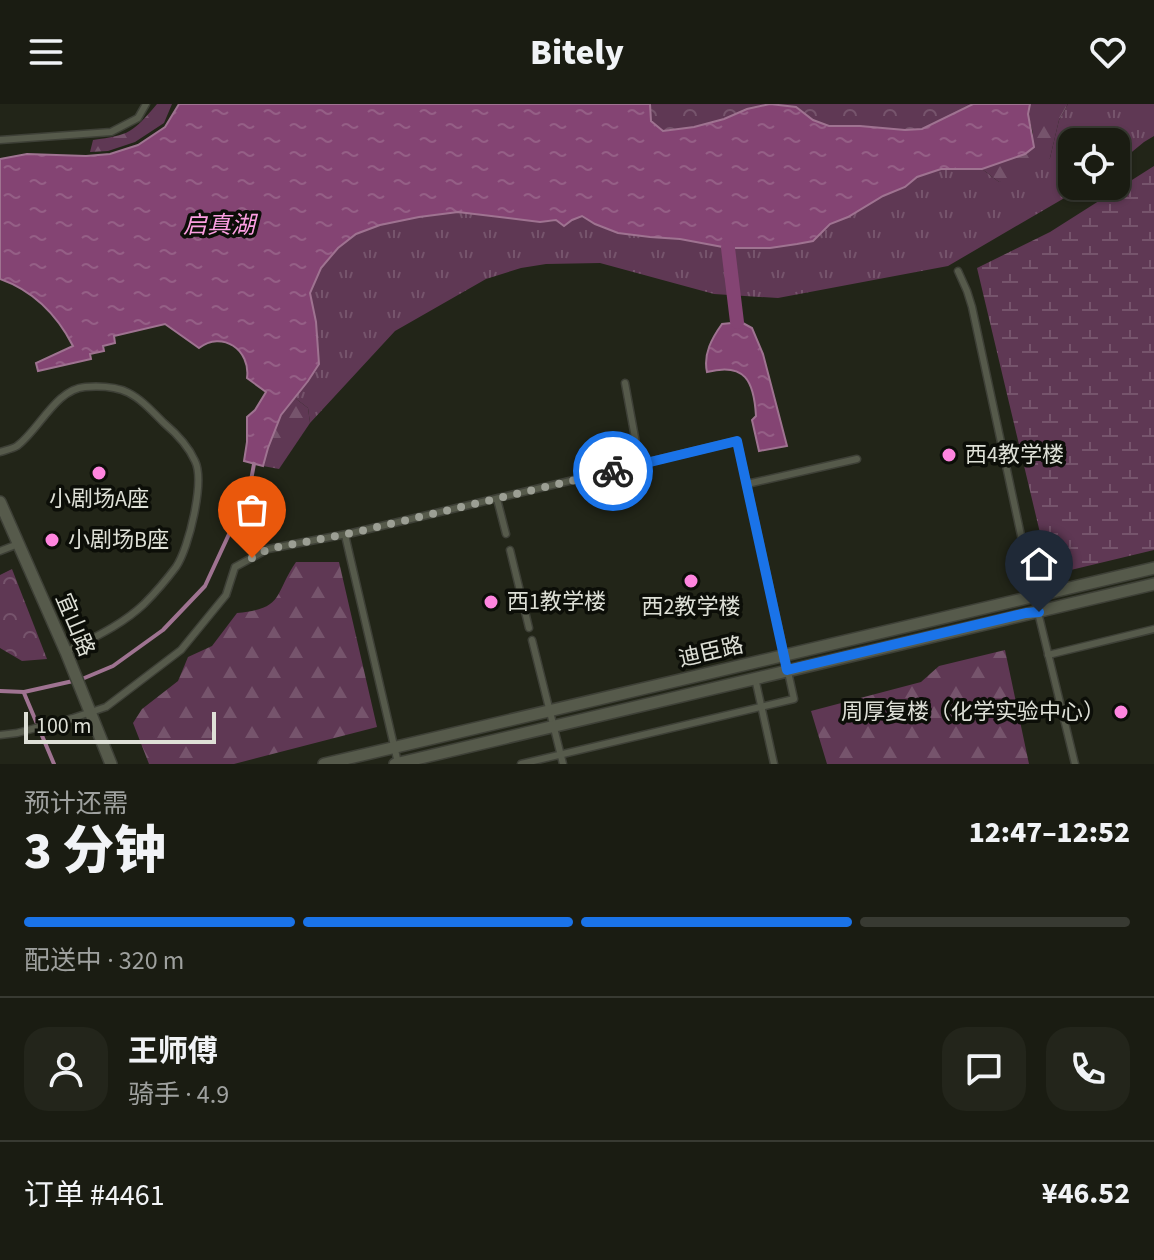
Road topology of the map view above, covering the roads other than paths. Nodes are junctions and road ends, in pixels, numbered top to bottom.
1 (146, 104) edge
2 (0, 140) edge
3 (958, 271) dead end
4 (625, 383) dead end
5 (0, 452) edge
6 (857, 459) dead end
7 (640, 465) junction
8 (747, 484) junction
9 (497, 499) junction
10 (0, 502) edge
11 (506, 534) dead end
12 (345, 535) junction
13 (18, 544) junction
14 (510, 550) dead end
15 (0, 551) edge
16 (1154, 568) edge
17 (1154, 584) edge
18 (1034, 596) junction
19 (1039, 612) junction
20 (529, 628) dead end
21 (1154, 629) edge
22 (532, 640) dead end
23 (784, 655) junction
24 (1048, 655) junction
25 (68, 657) junction
26 (787, 670) junction
27 (755, 678) junction
28 (761, 707) junction
29 (551, 710) junction
30 (90, 713) junction
31 (554, 725) junction
32 (0, 735) edge
33 (394, 747) junction
34 (561, 755) junction
35 (444, 758) edge
36 (111, 764) edge
37 (324, 764) edge
38 (396, 764) edge
39 (521, 764) edge
40 (563, 764) edge
41 (774, 764) edge
42 (1075, 764) edge

1 - 2 lane
3 - 18 lane
4 - 7 lane
5 - 25 lane
6 - 8 lane
7 - 8 lane
7 - 9 lane
8 - 23 lane
9 - 11 lane
9 - 12 lane
10 - 13 street, 宜山路
12 - 30 lane
12 - 33 lane
13 - 15 lane
13 - 25 street, 宜山路
14 - 20 lane
16 - 18 street, 迪臣路
17 - 19 street, 迪臣路
18 - 19 lane
18 - 23 street, 迪臣路
19 - 24 lane
19 - 26 street, 迪臣路
21 - 24 lane
22 - 29 lane
23 - 26 lane
23 - 29 street, 迪臣路
24 - 42 lane
25 - 30 street, 宜山路
26 - 27 street, 迪臣路
26 - 28 lane
27 - 28 lane
27 - 31 street, 迪臣路
28 - 34 lane
28 - 41 lane
29 - 31 lane
29 - 33 street, 迪臣路
30 - 32 lane
30 - 36 street, 宜山路
31 - 34 lane
31 - 35 street, 迪臣路
33 - 37 street, 迪臣路
33 - 38 lane
34 - 39 lane
34 - 40 lane
35 - 38 street, 迪臣路

